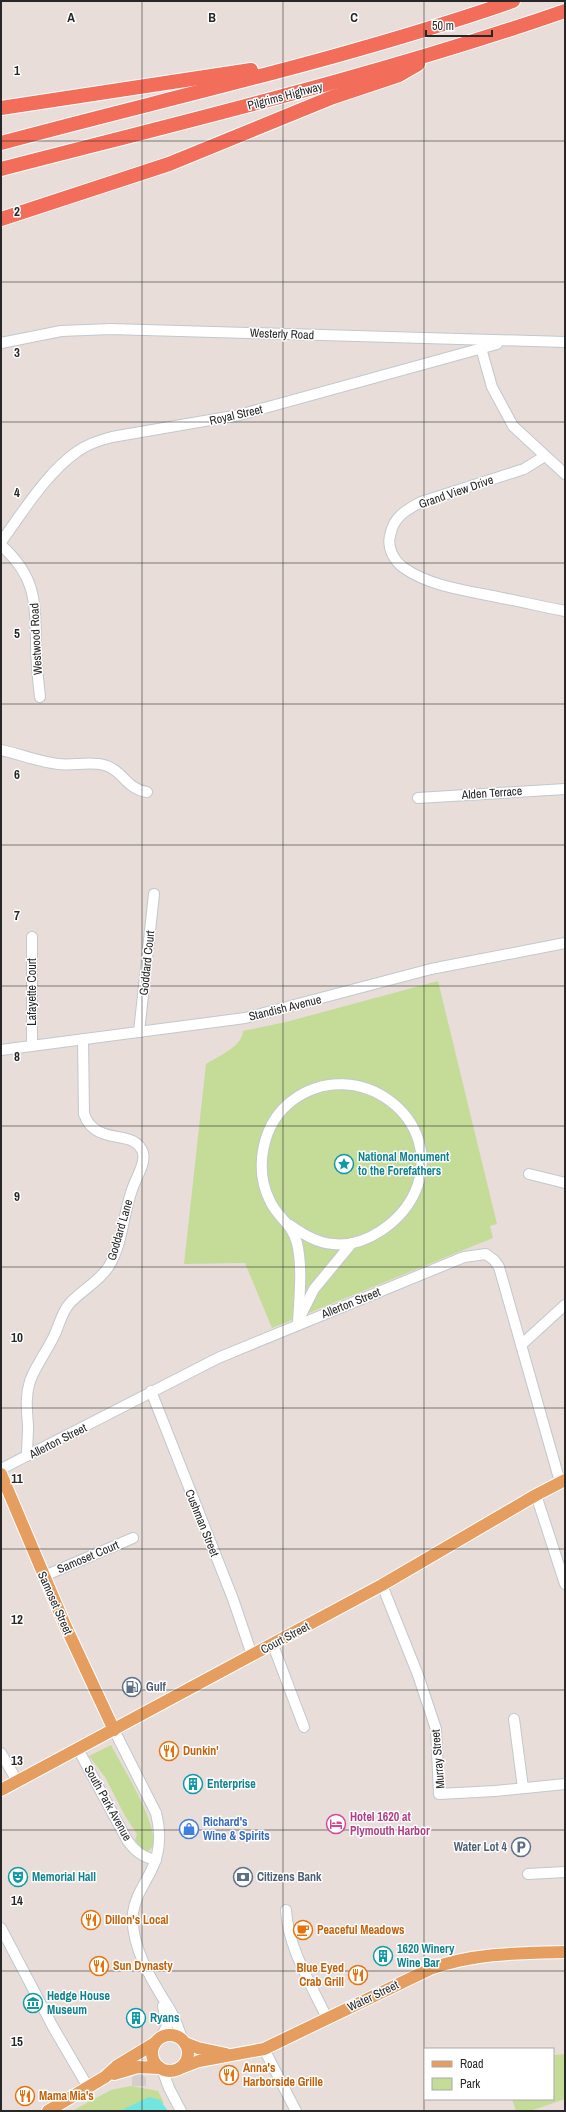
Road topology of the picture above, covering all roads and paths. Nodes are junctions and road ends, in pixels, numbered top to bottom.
1 (513, 1) edge
2 (565, 11) edge
3 (437, 53) junction
4 (325, 58) junction
5 (1, 108) edge
6 (1, 143) edge
7 (1, 169) edge
8 (1, 219) edge
9 (508, 341) junction
10 (565, 342) edge
11 (1, 343) edge
12 (481, 348) junction
13 (545, 456) junction
14 (565, 474) edge
15 (1, 544) edge
16 (565, 611) edge
17 (40, 697) dead end
18 (1, 750) edge
19 (565, 789) edge
20 (147, 792) dead end
21 (418, 798) dead end
22 (154, 894) dead end
23 (32, 937) dead end
24 (565, 943) edge
25 (139, 1032) junction
26 (83, 1039) junction
27 (32, 1046) junction
28 (1, 1050) edge
29 (529, 1174) dead end
30 (565, 1183) edge
31 (290, 1225) junction
32 (352, 1243) junction
33 (565, 1305) edge
34 (298, 1324) junction
35 (521, 1345) junction
36 (151, 1391) junction
37 (27, 1456) junction
38 (1, 1469) edge
39 (1, 1474) edge
40 (563, 1481) edge
41 (536, 1495) junction
42 (133, 1538) dead end
43 (44, 1576) junction
44 (382, 1584) junction
45 (565, 1584) edge
46 (273, 1644) junction
47 (252, 1655) junction
48 (514, 1719) dead end
49 (304, 1727) dead end
50 (114, 1730) junction
51 (78, 1749) junction
52 (1, 1753) edge
53 (17, 1781) junction
54 (565, 1784) edge
55 (523, 1788) junction
56 (1, 1790) edge
57 (156, 1860) junction
58 (565, 1872) edge
59 (528, 1874) dead end
60 (286, 1910) dead end
61 (1, 1928) edge
62 (565, 1952) edge
63 (162, 2000) junction
64 (327, 2018) junction
65 (158, 2040) junction
66 (184, 2042) junction
67 (264, 2049) junction
68 (234, 2055) junction
69 (161, 2069) junction
70 (178, 2069) junction
71 (105, 2077) junction
72 (88, 2087) junction
73 (48, 2111) edge
74 (180, 2111) edge
75 (296, 2111) edge

1 - 4 highway
2 - 3 highway, Pilgrims Highway
3 - 7 highway, Pilgrims Highway
3 - 8 highway
4 - 5 highway
4 - 6 highway
9 - 10 street, Westerly Road
9 - 11 street, Westerly Road
9 - 12 street, Royal Street
12 - 13 street
12 - 15 street, Royal Street
13 - 14 street
13 - 16 street, Grand View Drive
15 - 17 street, Westwood Road
18 - 20 street
19 - 21 street, Alden Terrace
22 - 25 street, Goddard Court
23 - 27 street, Lafayette Court
24 - 25 street, Standish Avenue
25 - 26 street, Standish Avenue
26 - 27 street, Standish Avenue
26 - 37 street, Goddard Lane
27 - 28 street, Standish Avenue
29 - 30 street
31 - 32 street
31 - 32 street
31 - 34 street
32 - 34 street
33 - 35 street
34 - 35 street, Allerton Street
34 - 36 street, Allerton Street
35 - 40 street, Allerton Street
36 - 37 street, Allerton Street
36 - 47 street, Cushman Street
37 - 38 street, Allerton Street
39 - 43 main road, Samoset Street
40 - 41 main road, Court Street
41 - 44 main road, Court Street
41 - 45 street
42 - 43 street, Samoset Court
43 - 50 main road, Samoset Street
44 - 46 main road, Court Street
44 - 55 street, Murray Street
46 - 47 main road, Court Street
46 - 49 street
47 - 50 main road, Court Street
48 - 55 street
50 - 51 main road, Court Street
50 - 57 street
51 - 53 main road, Court Street
51 - 57 street, South Park Avenue
52 - 53 street
53 - 56 main road, Court Street
54 - 55 street, Murray Street
57 - 63 street
58 - 59 street
60 - 64 street
61 - 72 street
62 - 64 main road, Water Street
63 - 65 street
63 - 66 street
64 - 67 main road, Water Street
65 - 66 main road
65 - 69 main road
65 - 71 main road
66 - 68 main road, Water Street
66 - 70 main road
67 - 68 main road, Water Street
67 - 75 street
68 - 70 main road, Water Street
69 - 70 main road
69 - 71 main road
69 - 74 street
71 - 72 main road
72 - 73 main road

